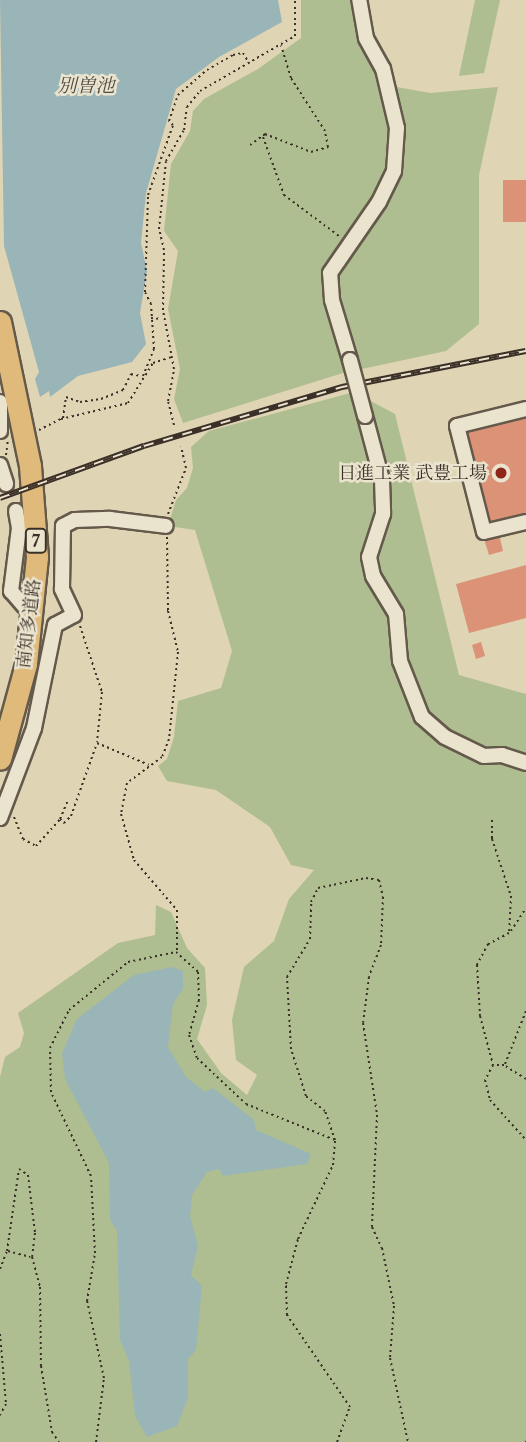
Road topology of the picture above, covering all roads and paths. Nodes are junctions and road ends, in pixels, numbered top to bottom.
1 (295, 0) edge
2 (359, 0) edge
3 (281, 45) junction
4 (250, 65) junction
5 (263, 136) junction
6 (250, 145) dead end
7 (348, 243) junction
8 (149, 318) junction
9 (164, 318) junction
10 (0, 323) edge
11 (171, 357) junction
12 (144, 376) junction
13 (0, 402) edge
14 (526, 409) edge
15 (63, 419) junction
16 (174, 425) dead end
17 (35, 431) dead end
18 (7, 433) edge
19 (181, 447) dead end
20 (0, 457) edge
21 (0, 465) edge
22 (6, 484) dead end
23 (16, 510) tunnel mouth
24 (526, 522) edge
25 (166, 526) junction
26 (24, 606) dead end
27 (74, 615) junction
28 (97, 743) junction
29 (0, 759) edge
30 (526, 763) edge
31 (150, 766) junction
32 (68, 800) dead end
33 (1, 815) edge
34 (60, 820) junction
35 (492, 820) dead end
36 (526, 908) edge
37 (509, 933) junction
38 (176, 952) junction
39 (526, 1011) edge
40 (493, 1065) junction
41 (504, 1065) junction
42 (526, 1079) edge
43 (335, 1140) junction
44 (526, 1140) edge
45 (7, 1251) junction
46 (32, 1257) junction
47 (0, 1269) edge
48 (0, 1334) edge
49 (0, 1415) edge
50 (59, 1442) edge
51 (96, 1442) edge
52 (337, 1442) edge
53 (408, 1442) edge

1 - 3 path
2 - 7 street
3 - 4 path
3 - 5 path
4 - 8 path
4 - 9 path
5 - 6 path
5 - 7 path
7 - 30 street, bridge
8 - 9 path
8 - 12 path
9 - 11 path
10 - 29 highway, 南知多道路 / 7
11 - 12 path
11 - 16 path
12 - 15 path
12 - 15 path
13 - 18 street
14 - 24 street
15 - 17 path
18 - 20 path
19 - 25 path
21 - 22 street
23 - 26 street
25 - 27 street
25 - 31 path
27 - 28 path
27 - 33 street
28 - 31 path
28 - 34 path
31 - 38 path
32 - 34 path
33 - 34 path
35 - 37 path
36 - 37 path
37 - 40 path
38 - 43 path
38 - 51 path
39 - 41 path
40 - 41 path
40 - 44 path
41 - 42 path
43 - 52 path
43 - 53 path
45 - 46 path
45 - 46 path
45 - 47 path
46 - 50 path
48 - 49 path

